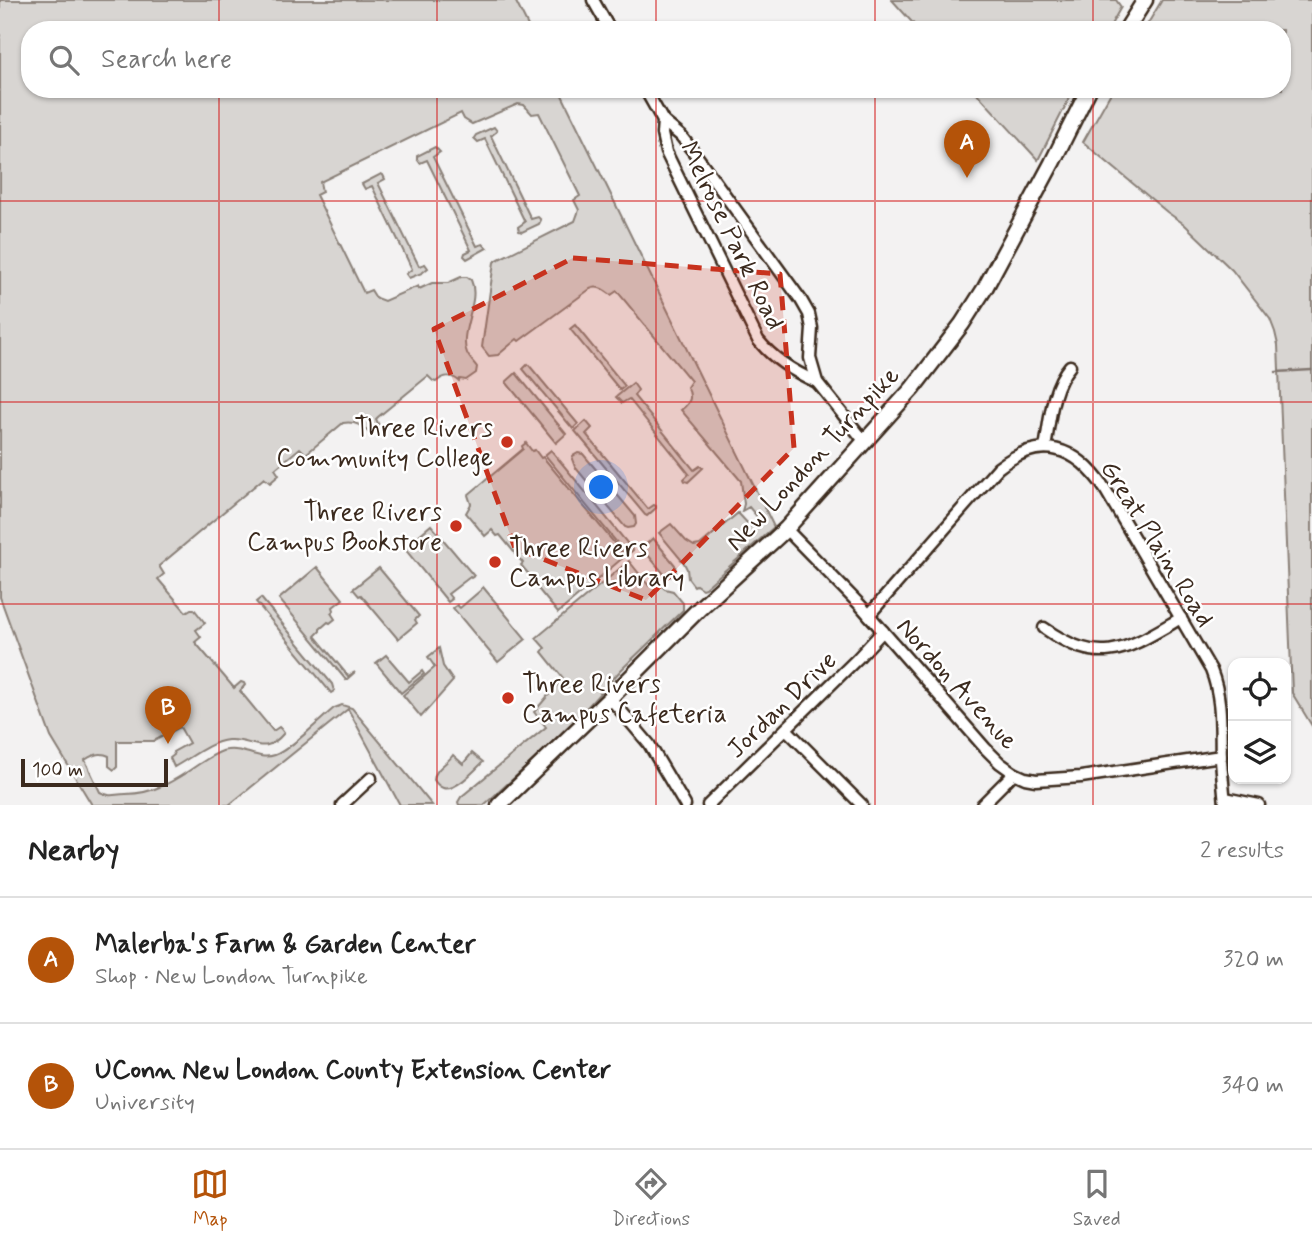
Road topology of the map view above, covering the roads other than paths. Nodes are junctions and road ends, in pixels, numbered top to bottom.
1 (593, 0) edge
2 (1145, 0) edge
3 (605, 21) edge
4 (1132, 21) edge
5 (650, 98) edge
6 (1084, 98) edge
7 (663, 121) junction
8 (1070, 366) dead end
9 (817, 382) junction
10 (865, 442) junction
11 (1045, 448) junction
12 (786, 529) junction
13 (869, 615) junction
14 (1181, 618) junction
15 (1044, 628) dead end
16 (883, 631) junction
17 (610, 698) junction
18 (786, 729) junction
19 (1221, 756) junction
20 (1014, 773) junction
21 (371, 778) dead end
22 (1225, 802) edge
23 (342, 805) edge
24 (499, 805) edge
25 (685, 805) edge
26 (708, 805) edge
27 (862, 805) edge
28 (982, 805) edge
29 (1259, 805) edge

1 - 3 street
2 - 4 main road
5 - 7 street, Melrose Park Road
6 - 10 main road, New London Turnpike
7 - 9 street, Melrose Park Road
7 - 9 street, Melrose Park Road
8 - 11 street
9 - 10 street, Melrose Park Road
10 - 12 main road, New London Turnpike
11 - 13 street
11 - 14 street, Great Plain Road
12 - 13 street, Nordon Avenue
12 - 17 main road, New London Turnpike
13 - 16 street, Nordon Avenue
14 - 15 street
14 - 19 street, Great Plain Road
16 - 18 street, Jordan Drive
16 - 20 street, Nordon Avenue
17 - 24 main road, New London Turnpike
17 - 25 street
18 - 26 street, Jordan Drive
18 - 27 street
19 - 20 street, Nordon Avenue
19 - 22 street, Great Plain Road
20 - 28 street
21 - 23 street
22 - 29 street

